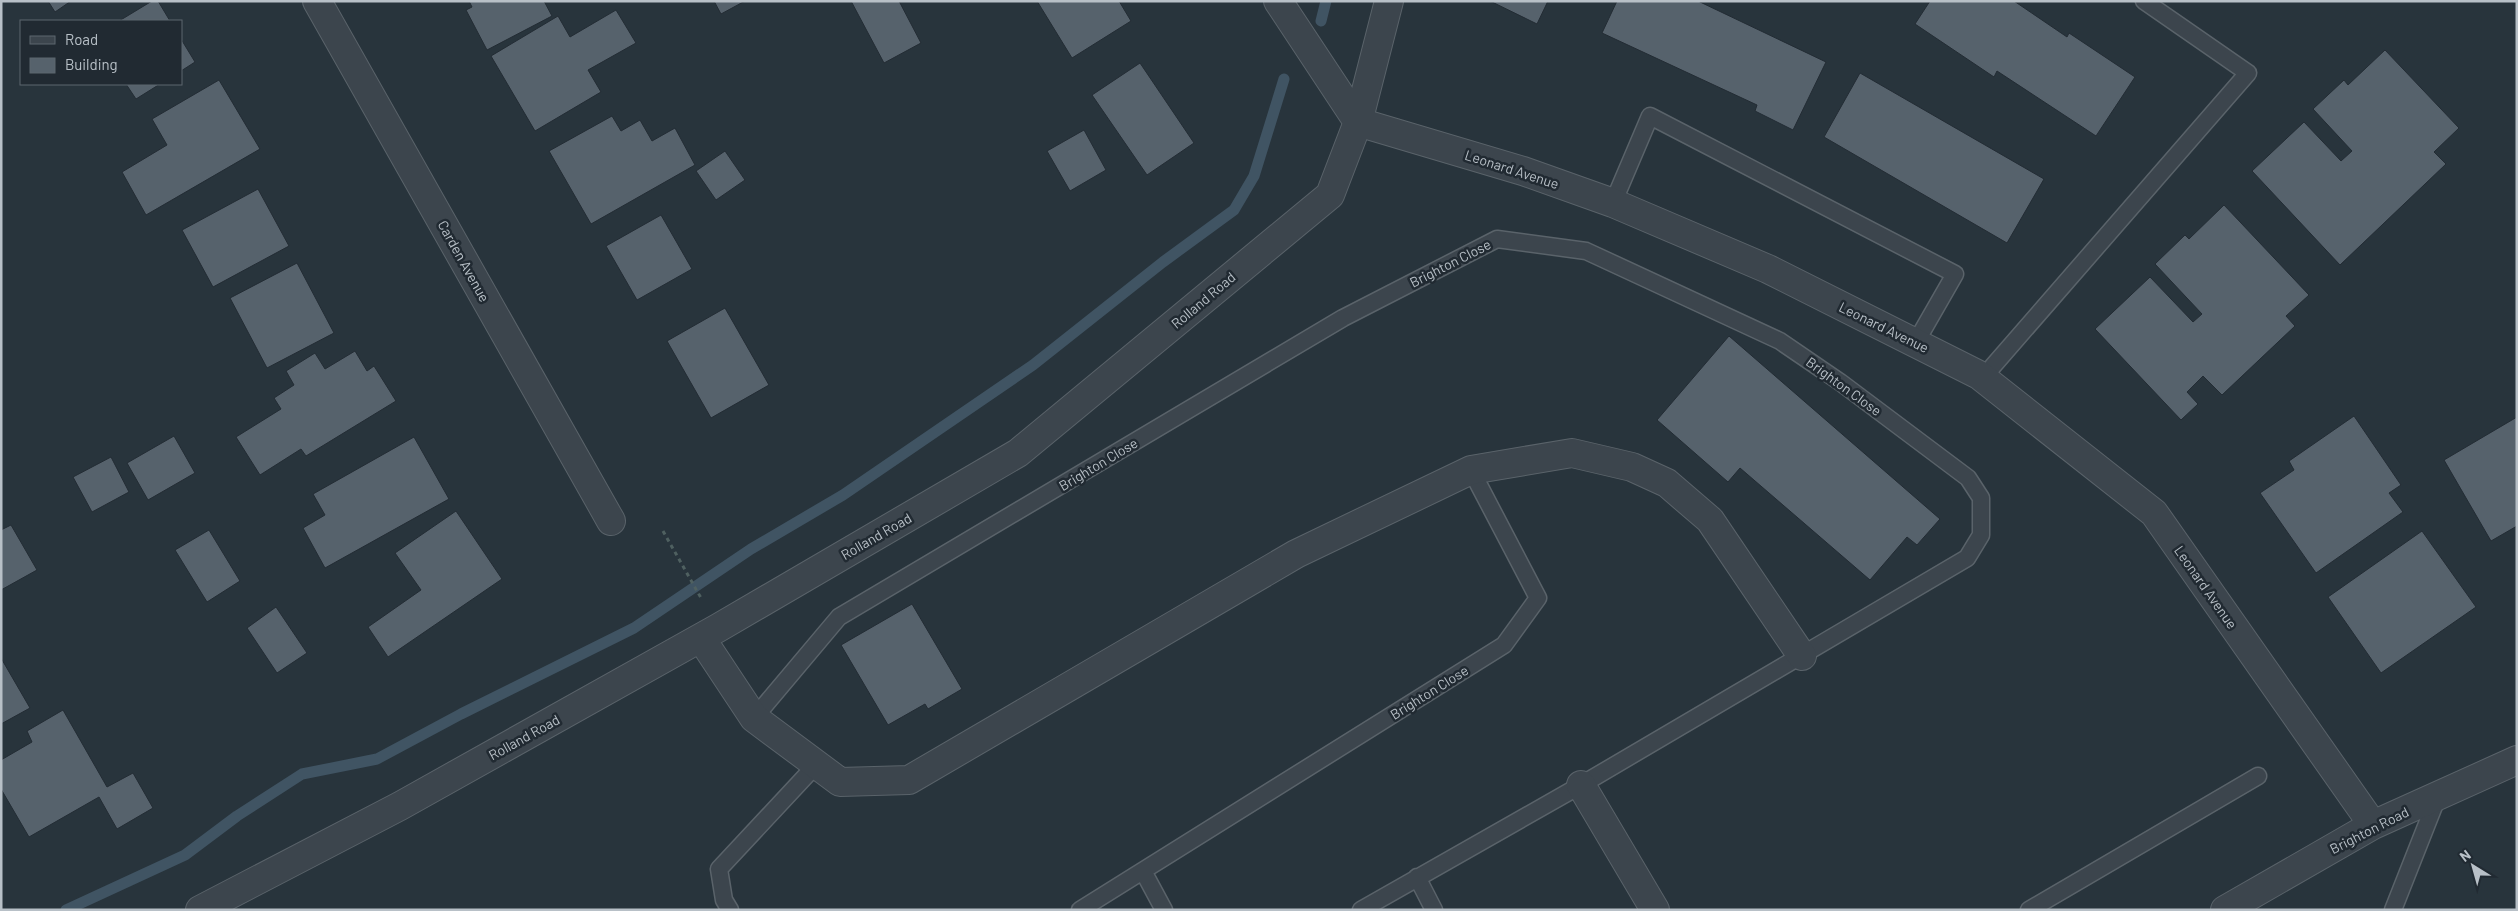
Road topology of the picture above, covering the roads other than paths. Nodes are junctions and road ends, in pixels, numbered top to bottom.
1 (317, 1) edge
2 (1278, 1) edge
3 (1389, 1) edge
4 (2144, 1) edge
5 (1358, 122) junction
6 (1613, 203) junction
7 (1916, 342) junction
8 (1984, 379) junction
9 (1472, 470) junction
10 (611, 521) dead end
11 (701, 638) junction
12 (1802, 656) junction
13 (754, 718) junction
14 (2517, 760) edge
15 (816, 765) junction
16 (2258, 776) dead end
17 (1581, 785) junction
18 (2438, 796) junction
19 (2374, 825) junction
20 (1143, 871) junction
21 (1417, 877) junction
22 (200, 910) edge
23 (730, 910) edge
24 (1080, 910) edge
25 (1164, 910) edge
26 (1361, 910) edge
27 (1434, 910) edge
28 (1655, 910) edge
29 (2029, 910) edge
30 (2225, 910) edge
31 (2393, 910) edge

1 - 10 street, Carden Avenue
2 - 5 street
3 - 5 street, Rolland Road
4 - 8 lane
5 - 6 street, Leonard Avenue
5 - 11 street, Rolland Road
6 - 7 street, Leonard Avenue
6 - 7 lane
7 - 8 street, Leonard Avenue
8 - 19 street, Leonard Avenue
9 - 12 street
9 - 15 street
9 - 20 lane, Brighton Close
11 - 13 street
11 - 22 street, Rolland Road
12 - 13 lane, Brighton Close
12 - 17 lane, Brighton Close
13 - 15 street
14 - 18 street, Brighton Road
15 - 23 lane
16 - 29 lane
17 - 21 lane, Brighton Close
17 - 28 street
18 - 19 street, Brighton Road
18 - 31 lane
19 - 30 street, Brighton Road
20 - 24 lane, Brighton Close
20 - 25 lane
21 - 26 lane, Brighton Close
21 - 27 lane

